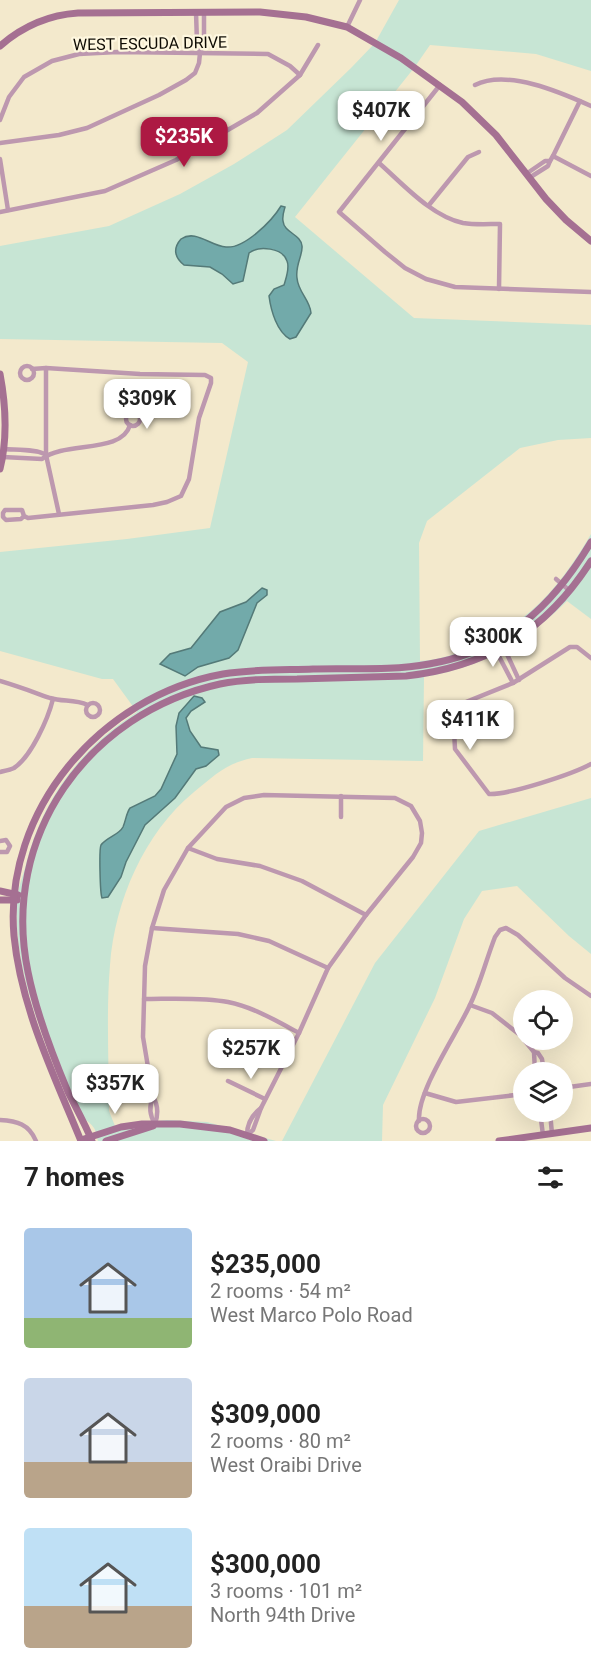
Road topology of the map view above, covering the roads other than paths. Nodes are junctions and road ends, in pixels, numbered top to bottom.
1 (360, 0) edge
2 (200, 12) junction
3 (347, 27) junction
4 (318, 45) dead end
5 (0, 46) edge
6 (200, 53) junction
7 (300, 75) junction
8 (440, 85) junction
9 (475, 85) dead end
10 (580, 101) junction
11 (591, 106) edge
12 (0, 120) edge
13 (0, 143) edge
14 (479, 152) dead end
15 (0, 159) edge
16 (549, 160) junction
17 (379, 163) junction
18 (527, 176) junction
19 (591, 176) edge
20 (429, 205) junction
21 (8, 210) junction
22 (0, 212) edge
23 (591, 241) edge
24 (499, 289) junction
25 (591, 292) edge
26 (46, 368) junction
27 (32, 369) dead end
28 (0, 374) edge
29 (130, 425) dead end
30 (4, 448) junction
31 (46, 455) junction
32 (3, 457) junction
33 (0, 469) edge
34 (59, 514) junction
35 (24, 516) dead end
36 (591, 542) edge
37 (591, 561) edge
38 (556, 579) dead end
39 (562, 585) junction
40 (570, 591) junction
41 (496, 641) junction
42 (500, 649) junction
43 (591, 658) edge
44 (428, 664) junction
45 (373, 668) junction
46 (300, 669) junction
47 (430, 674) junction
48 (372, 677) junction
49 (300, 679) junction
50 (519, 680) junction
51 (0, 681) edge
52 (513, 683) junction
53 (53, 699) junction
54 (88, 705) dead end
55 (591, 764) edge
56 (0, 772) edge
57 (341, 796) junction
58 (341, 817) dead end
59 (0, 841) edge
60 (188, 848) junction
61 (0, 852) edge
62 (0, 891) edge
63 (15, 893) junction
64 (22, 898) junction
65 (0, 900) edge
66 (14, 902) junction
67 (366, 915) junction
68 (152, 928) junction
69 (328, 968) junction
70 (591, 996) edge
71 (144, 999) junction
72 (470, 1005) junction
73 (300, 1033) junction
74 (534, 1052) junction
75 (534, 1062) edge
76 (542, 1062) edge
77 (228, 1082) dead end
78 (591, 1084) edge
79 (573, 1086) edge
80 (425, 1093) junction
81 (513, 1095) edge
82 (264, 1099) junction
83 (0, 1120) edge
84 (419, 1121) dead end
85 (541, 1122) edge
86 (551, 1122) edge
87 (155, 1124) junction
88 (591, 1128) edge
89 (552, 1134) junction
90 (248, 1135) junction
91 (543, 1135) junction
92 (91, 1139) edge
93 (36, 1141) edge
94 (80, 1141) edge
95 (106, 1141) edge
96 (264, 1141) edge
97 (499, 1141) edge

1 - 3 street
2 - 3 street
2 - 5 street
2 - 6 street
3 - 8 street
4 - 7 street
6 - 7 street, WEST ESCUDA DRIVE
6 - 12 street, WEST ESCUDA DRIVE
6 - 13 street
7 - 21 street
8 - 17 street
8 - 18 street
9 - 10 street
10 - 11 street
10 - 16 street
14 - 20 street
15 - 21 street
16 - 18 street
16 - 19 street
17 - 20 street
17 - 24 street
18 - 23 street
20 - 24 street
21 - 22 street
24 - 25 street
26 - 27 street
26 - 31 street
26 - 34 street
28 - 30 street
29 - 31 street
30 - 31 street
30 - 32 street
31 - 32 street
31 - 34 street
32 - 33 street
34 - 35 street
36 - 39 street
37 - 40 street
38 - 39 street
39 - 40 street
39 - 41 street
40 - 42 street
41 - 42 street
41 - 44 street
42 - 47 street
42 - 50 street
42 - 52 street
43 - 50 street
44 - 45 street
44 - 47 street
45 - 46 street
45 - 48 street
46 - 49 street
46 - 63 street
47 - 48 street
48 - 49 street
49 - 64 street
50 - 52 street
51 - 53 street
52 - 55 street
53 - 54 street
53 - 56 street
57 - 58 street
57 - 60 street
57 - 67 street
59 - 61 street
60 - 67 street
60 - 68 street
62 - 63 street
63 - 64 street
63 - 66 street
64 - 66 street
64 - 92 street
65 - 66 street
66 - 94 street
67 - 69 street
68 - 69 street
68 - 71 street
69 - 73 street
70 - 72 street
71 - 73 street
71 - 87 street
72 - 74 street
72 - 80 street
73 - 82 street
74 - 75 street
74 - 76 street
77 - 82 street
78 - 79 street
80 - 81 street
80 - 84 street
82 - 90 street
83 - 93 street
85 - 91 street
86 - 89 street
87 - 90 street
87 - 92 street
87 - 95 street
88 - 89 street
89 - 91 street
90 - 96 street
91 - 97 street
92 - 94 street

